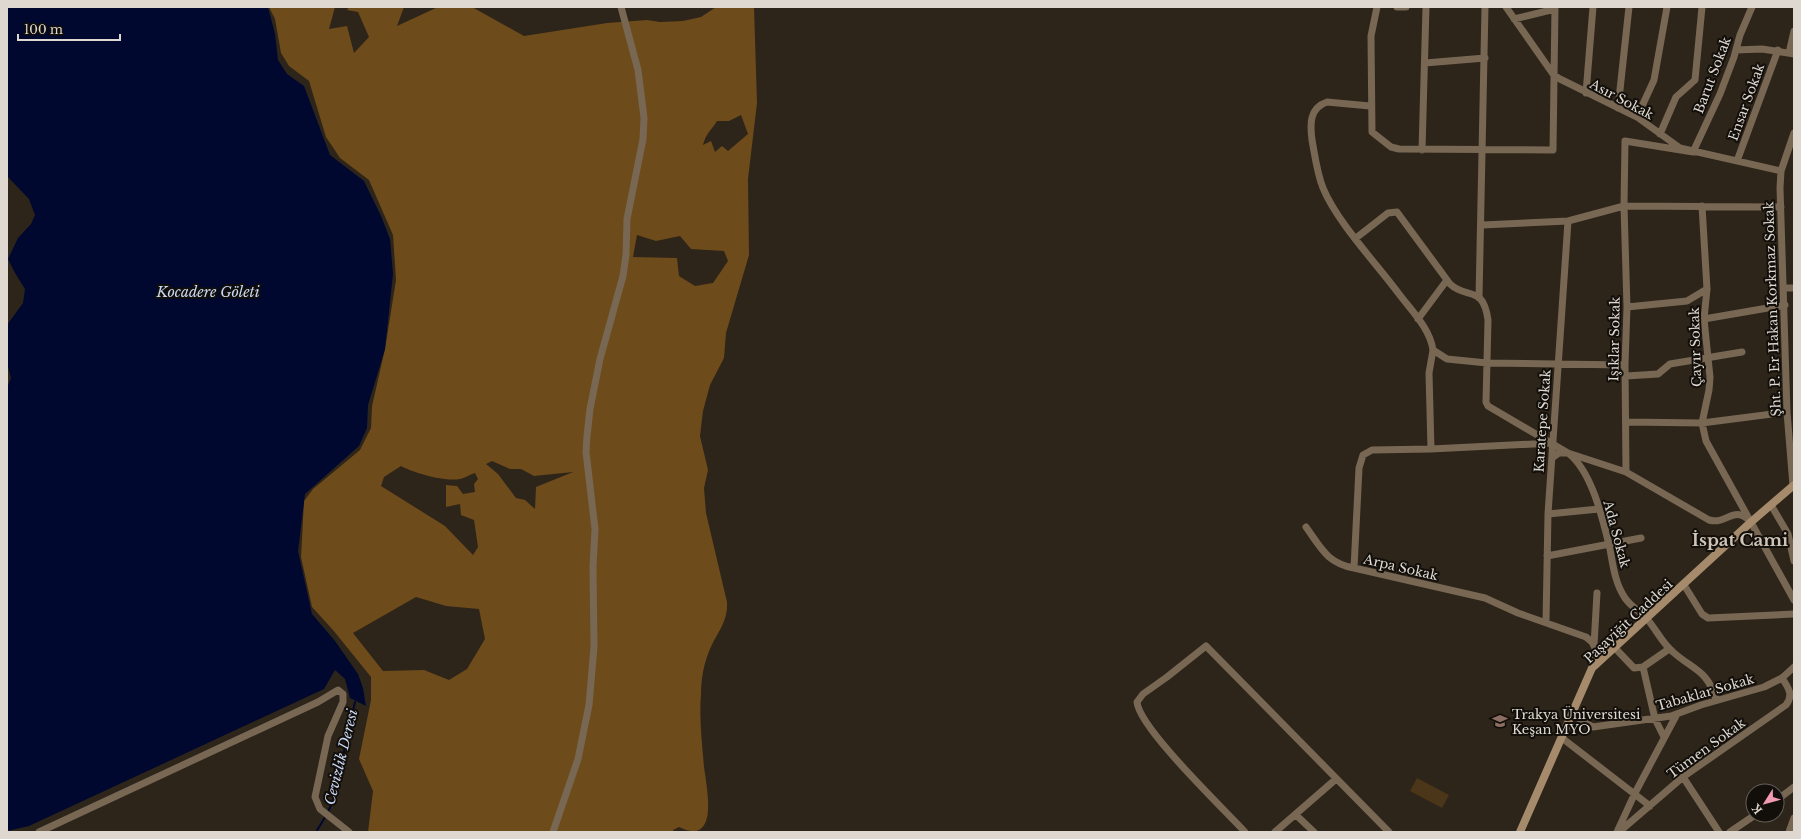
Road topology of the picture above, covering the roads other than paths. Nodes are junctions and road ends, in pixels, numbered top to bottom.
1 (622, 7) edge
2 (1377, 7) edge
3 (1397, 7) edge
4 (1406, 7) edge
5 (1426, 7) edge
6 (1485, 7) edge
7 (1506, 7) edge
8 (1593, 7) edge
9 (1629, 7) edge
10 (1667, 7) edge
11 (1702, 7) edge
12 (1752, 7) edge
13 (1555, 8) edge
14 (1514, 19) junction
15 (1794, 32) edge
16 (1736, 50) junction
17 (1778, 50) junction
18 (1792, 54) edge
19 (1485, 58) junction
20 (1425, 63) junction
21 (1553, 74) junction
22 (1586, 93) junction
23 (1370, 106) junction
24 (1618, 108) junction
25 (1637, 118) junction
26 (1794, 133) edge
27 (1660, 134) junction
28 (1422, 150) junction
29 (1482, 150) junction
30 (1693, 152) junction
31 (1737, 162) junction
32 (1781, 171) junction
33 (1624, 206) junction
34 (1702, 206) junction
35 (1781, 207) junction
36 (1568, 221) junction
37 (1482, 225) junction
38 (1356, 238) junction
39 (1447, 280) junction
40 (1480, 283) junction
41 (1784, 288) junction
42 (1794, 288) edge
43 (1707, 289) junction
44 (1472, 293) junction
45 (1479, 298) junction
46 (1785, 305) junction
47 (1627, 307) junction
48 (1418, 319) junction
49 (1704, 319) junction
50 (1433, 350) junction
51 (1742, 352) dead end
52 (1708, 357) junction
53 (1487, 363) junction
54 (1558, 365) junction
55 (1625, 365) junction
56 (1626, 376) junction
57 (1787, 412) junction
58 (1627, 422) junction
59 (1702, 423) junction
60 (1553, 443) junction
61 (1431, 448) junction
62 (1568, 453) junction
63 (1552, 458) junction
64 (1626, 472) junction
65 (1794, 486) edge
66 (1771, 505) junction
67 (1599, 509) junction
68 (1548, 514) junction
69 (1751, 522) junction
70 (1306, 527) dead end
71 (1785, 528) junction
72 (1794, 531) edge
73 (1641, 538) dead end
74 (1609, 544) junction
75 (1547, 556) junction
76 (1794, 561) edge
77 (1354, 568) junction
78 (1684, 585) junction
79 (1597, 593) dead end
80 (1794, 600) edge
81 (1794, 614) edge
82 (1646, 618) junction
83 (1546, 622) junction
84 (1595, 647) junction
85 (1670, 649) junction
86 (1612, 650) junction
87 (1643, 667) junction
88 (1794, 667) edge
89 (1592, 668) junction
90 (1782, 678) junction
91 (1716, 700) junction
92 (1572, 714) junction
93 (1677, 714) junction
94 (1655, 719) junction
95 (1664, 737) junction
96 (1562, 738) junction
97 (1683, 777) junction
98 (1336, 779) junction
99 (1794, 787) edge
100 (1635, 793) junction
101 (1785, 794) edge
102 (1650, 806) junction
103 (1296, 815) junction
104 (1794, 818) edge
105 (1745, 822) edge
106 (39, 832) edge
107 (349, 832) edge
108 (553, 832) edge
109 (1245, 832) edge
110 (1275, 832) edge
111 (1314, 832) edge
112 (1389, 832) edge
113 (1520, 832) edge
114 (1618, 832) edge
115 (1719, 832) edge
116 (1730, 832) edge
117 (1789, 832) edge

1 - 108 street
2 - 23 street
3 - 4 street
5 - 20 street
6 - 19 street
7 - 14 street, Asır Sokak
8 - 22 street
9 - 24 street
10 - 25 street
11 - 27 street
12 - 16 street, Barut Sokak
13 - 14 street
13 - 21 street
14 - 21 street, Asır Sokak
15 - 18 street
16 - 17 street
16 - 30 street, Barut Sokak
17 - 18 street
17 - 31 street, Ensar Sokak
19 - 20 street
19 - 29 street
20 - 28 street
21 - 22 street, Asır Sokak
21 - 29 street
22 - 24 street, Asır Sokak
23 - 28 street
23 - 38 street
24 - 25 street, Asır Sokak
25 - 27 street, Asır Sokak
26 - 32 street, Şht. P. Er Hakan Korkmaz Sokak
27 - 30 street, Asır Sokak
28 - 29 street
29 - 37 street
30 - 31 street, Asır Sokak
30 - 33 street, Işıklar Sokak
31 - 32 street, Asır Sokak
32 - 35 street, Şht. P. Er Hakan Korkmaz Sokak
33 - 34 street
33 - 36 street
33 - 47 street, Işıklar Sokak
34 - 35 street
34 - 43 street, Çayır Sokak
35 - 41 street, Şht. P. Er Hakan Korkmaz Sokak
36 - 37 street
36 - 54 street, Karatepe Sokak
37 - 40 street
38 - 39 street
38 - 48 street
39 - 44 street
39 - 48 street
40 - 44 street
40 - 45 street
41 - 42 street
41 - 46 street, Şht. P. Er Hakan Korkmaz Sokak
43 - 47 street
43 - 49 street, Çayır Sokak
44 - 45 street
45 - 53 street
46 - 49 street
46 - 57 street, Şht. P. Er Hakan Korkmaz Sokak
47 - 55 street, Işıklar Sokak
48 - 50 street
49 - 52 street, Çayır Sokak
50 - 53 street
50 - 61 street
51 - 52 street
52 - 56 street
52 - 59 street, Çayır Sokak
53 - 54 street
53 - 60 street
54 - 55 street
54 - 60 street, Karatepe Sokak
55 - 56 street, Işıklar Sokak
56 - 58 street, Işıklar Sokak
57 - 59 street
57 - 65 street, Şht. P. Er Hakan Korkmaz Sokak
58 - 59 street
58 - 64 street, Işıklar Sokak
59 - 69 street, Çayır Sokak
60 - 61 street, Arpa Sokak
60 - 62 street
60 - 63 street, Karatepe Sokak
61 - 77 street, Arpa Sokak
62 - 63 street
62 - 64 street
62 - 67 street, Ada Sokak
63 - 68 street, Karatepe Sokak
64 - 69 street
65 - 66 main road, Paşayiğit Caddesi
66 - 69 main road, Paşayiğit Caddesi
66 - 71 street
67 - 68 street
67 - 74 street, Ada Sokak
68 - 75 street, Karatepe Sokak
69 - 78 main road, Paşayiğit Caddesi
69 - 80 street, Çayır Sokak
70 - 77 street
71 - 72 street
71 - 76 street
73 - 74 street
74 - 75 street
74 - 82 street, Ada Sokak
75 - 83 street, Karatepe Sokak
77 - 83 street, Arpa Sokak
78 - 81 street
78 - 82 main road, Paşayiğit Caddesi
79 - 84 street
82 - 85 street, Ada Sokak
82 - 86 main road, Paşayiğit Caddesi
83 - 84 street, Arpa Sokak
84 - 86 street
84 - 89 street
85 - 87 street
85 - 91 street, Ada Sokak
86 - 87 street
86 - 89 main road, Paşayiğit Caddesi
87 - 94 street
88 - 90 street, Tabaklar Sokak
89 - 92 main road, Paşayiğit Caddesi
90 - 91 street, Tabaklar Sokak
90 - 97 street, Tümen Sokak
91 - 93 street, Tabaklar Sokak
92 - 94 street, Tabaklar Sokak
92 - 96 main road, Paşayiğit Caddesi
93 - 94 street, Tabaklar Sokak
93 - 95 street
94 - 95 street
95 - 100 street
96 - 100 street
96 - 113 main road, Paşayiğit Caddesi
97 - 102 street, Tümen Sokak
97 - 115 street
98 - 103 street
98 - 109 street
98 - 112 street
99 - 101 street
100 - 102 street
100 - 114 street
102 - 114 street, Tümen Sokak
103 - 110 street
103 - 111 street
104 - 117 street
105 - 116 street
106 - 107 street

